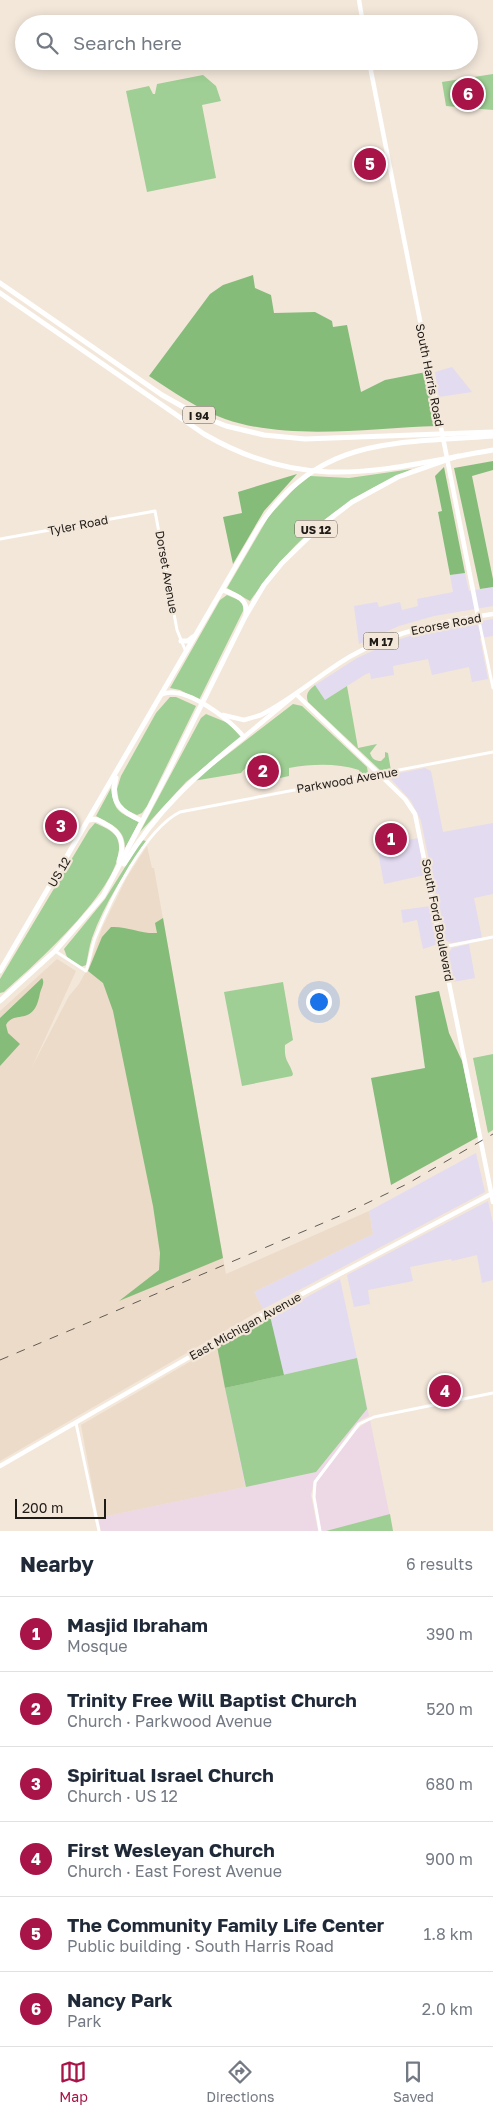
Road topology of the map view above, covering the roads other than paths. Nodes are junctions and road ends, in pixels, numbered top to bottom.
1 (359, 0) edge
2 (362, 15) edge
3 (371, 70) edge
4 (0, 283) edge
5 (0, 293) edge
6 (493, 434) edge
7 (493, 450) edge
8 (458, 456) junction
9 (156, 510) joint
10 (0, 540) edge
11 (223, 590) junction
12 (217, 599) junction
13 (493, 614) edge
14 (478, 616) junction
15 (245, 617) junction
16 (181, 640) junction
17 (186, 653) junction
18 (493, 688) edge
19 (163, 694) junction
20 (296, 694) junction
21 (202, 704) junction
22 (222, 715) junction
23 (244, 737) junction
24 (493, 752) edge
25 (118, 771) junction
26 (380, 775) junction
27 (90, 820) junction
28 (142, 821) junction
29 (110, 885) junction
30 (493, 937) edge
31 (443, 947) junction
32 (55, 951) junction
33 (0, 971) edge
34 (1, 999) edge
35 (492, 1193) edge
36 (493, 1202) edge
37 (493, 1393) edge
38 (76, 1423) junction
39 (0, 1466) edge
40 (99, 1531) edge
41 (320, 1531) edge

1 - 2 main road
3 - 14 main road, South Harris Road
4 - 6 highway, I 94
5 - 8 highway, I 94
6 - 11 highway, US 12
7 - 8 highway, I 94
8 - 15 highway, US 12
9 - 10 street, Tyler Road
9 - 16 street, Dorset Avenue
11 - 12 highway, US 12 / US 12
11 - 15 highway
12 - 16 highway
12 - 17 highway, US 12 / US 12
13 - 14 main road, Ecorse Road / M 17
14 - 18 street, South Harris Road
14 - 20 main road, Ecorse Road / M 17
15 - 21 highway, US 12
16 - 17 street
17 - 19 highway, US 12 / US 12
19 - 21 main road, Ecorse Road / M 17
19 - 25 highway, US 12 / US 12
20 - 22 main road, Ecorse Road / M 17
20 - 23 main road, Ecorse Road / M 17
20 - 26 main road, South Ford Boulevard
21 - 22 main road, Ecorse Road / M 17
21 - 28 highway, US 12
22 - 23 main road, Ecorse Road / M 17
23 - 29 highway
24 - 26 street, Parkwood Avenue
25 - 27 highway, US 12 / US 12
25 - 28 highway
26 - 31 main road, South Ford Boulevard
26 - 32 street, Parkwood Avenue
27 - 29 highway
27 - 33 highway, US 12 / US 12
28 - 29 highway, US 12
29 - 32 highway, US 12
30 - 31 street
31 - 35 main road, South Ford Boulevard
32 - 34 highway, US 12
35 - 36 main road, South Ford Boulevard
35 - 38 main road, East Michigan Avenue
37 - 41 street
38 - 39 main road, East Michigan Avenue
38 - 40 street

